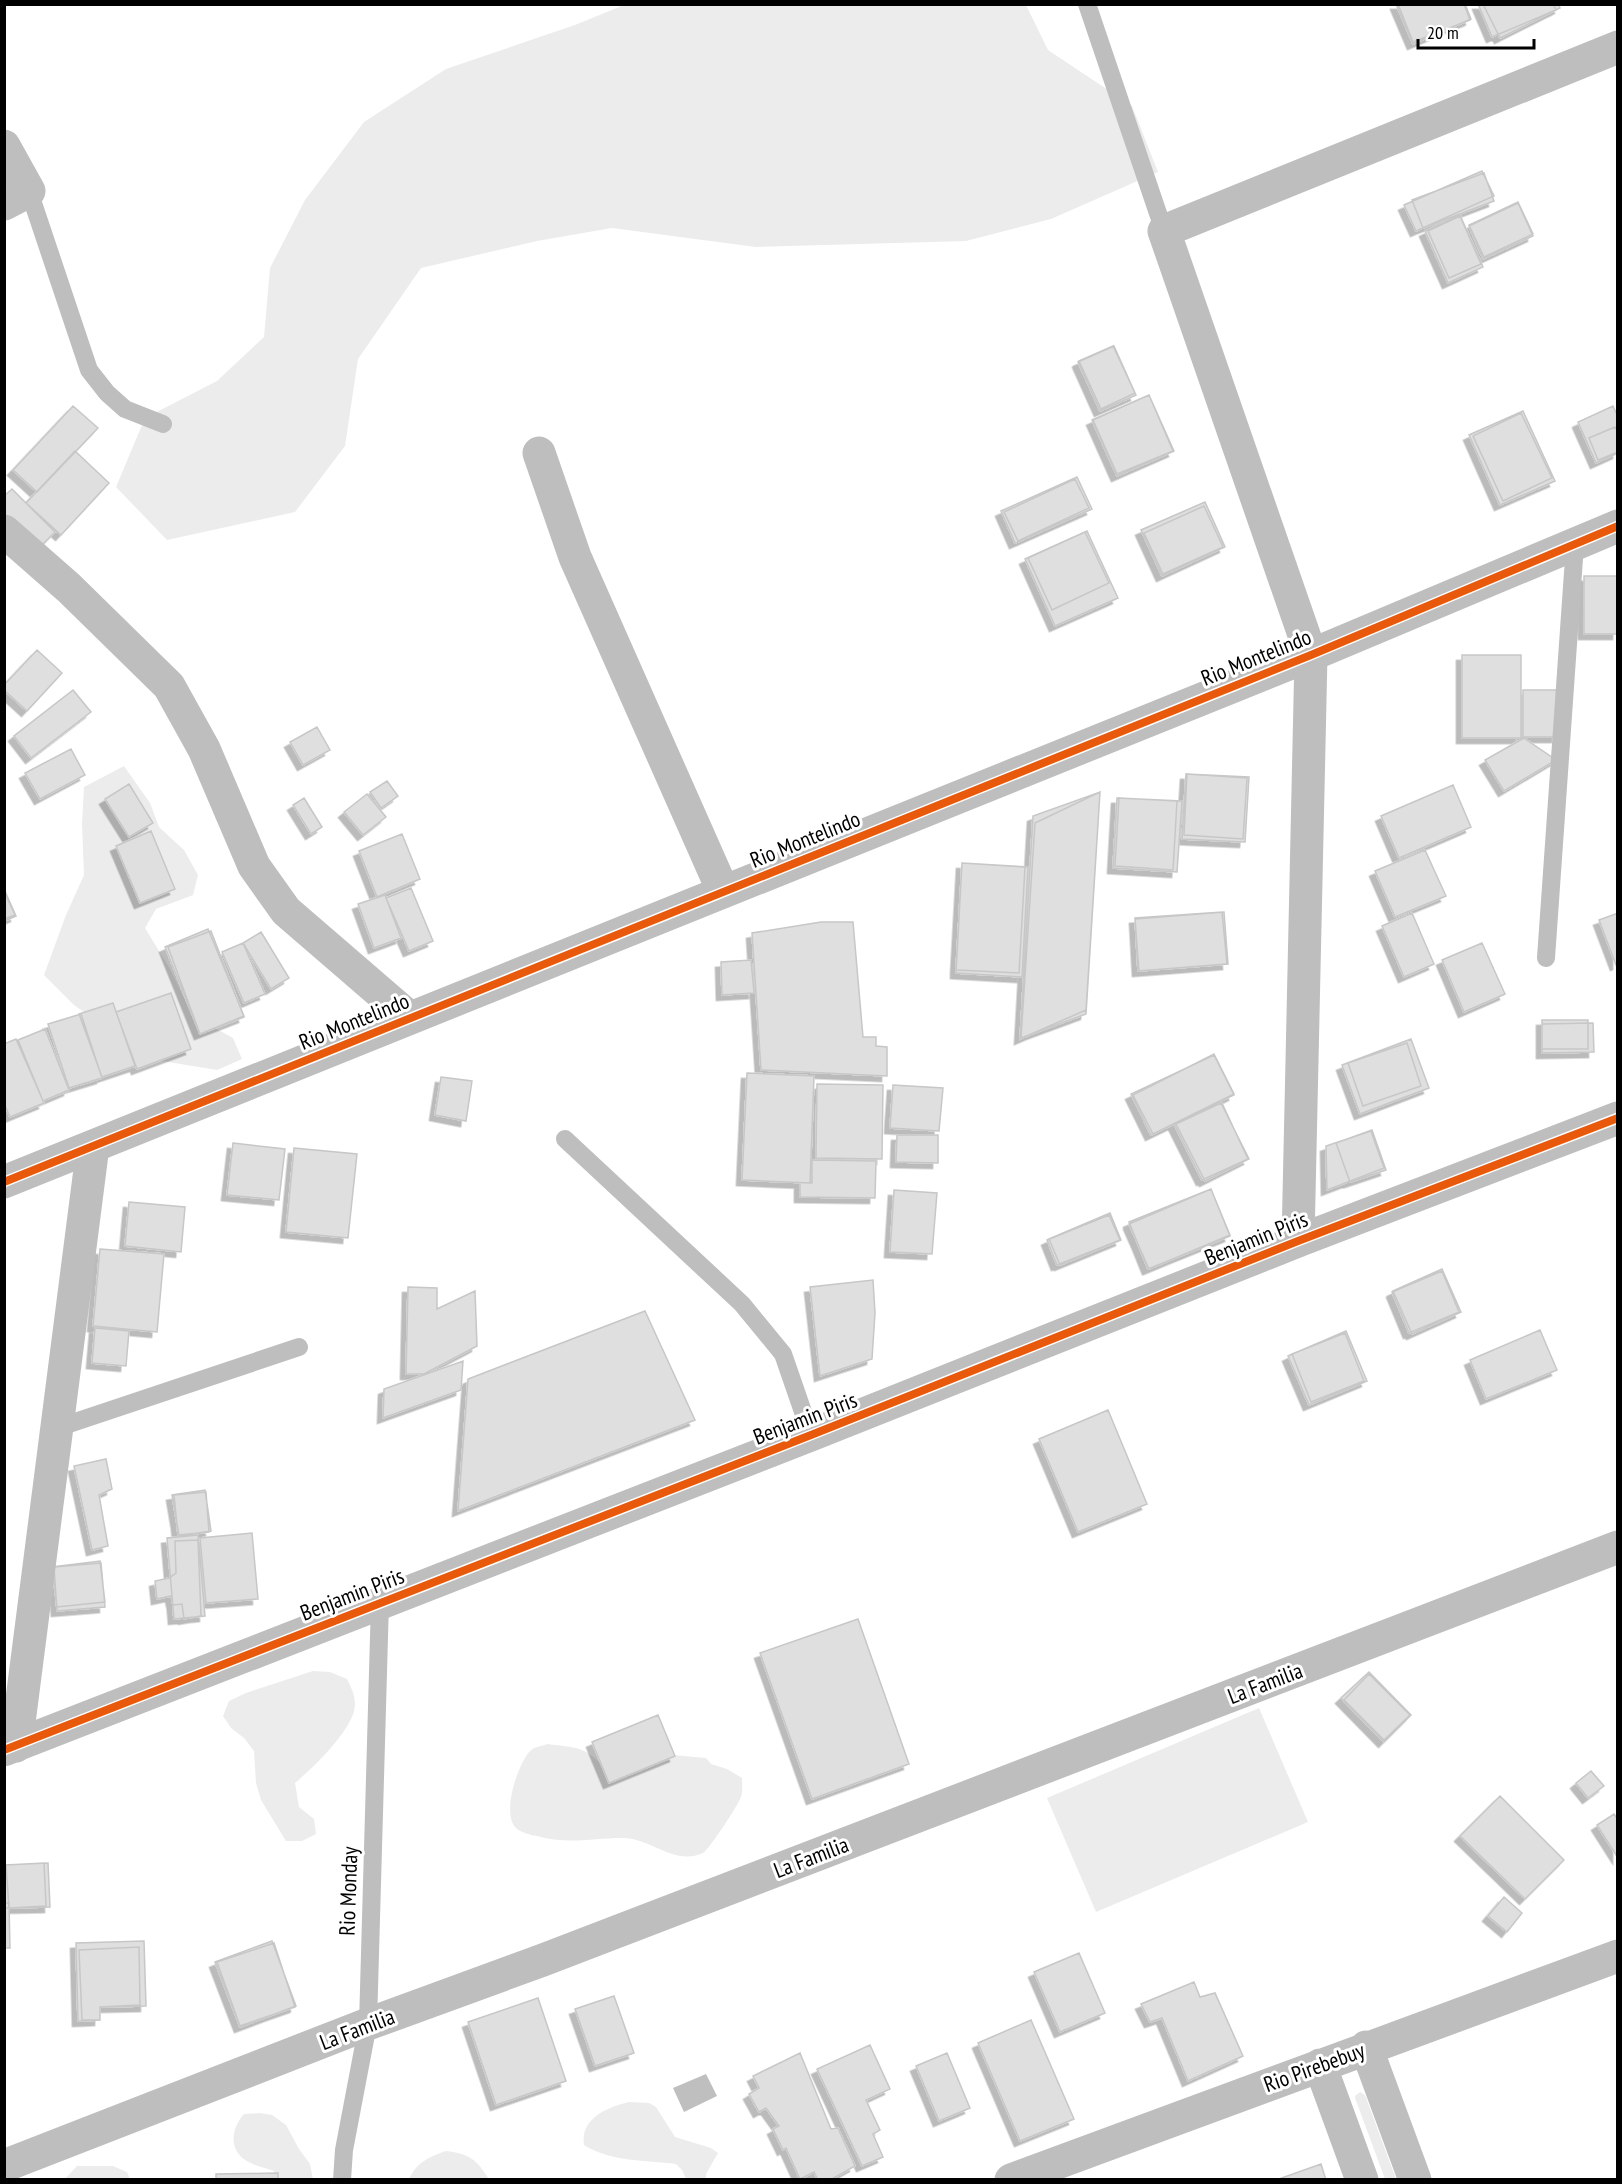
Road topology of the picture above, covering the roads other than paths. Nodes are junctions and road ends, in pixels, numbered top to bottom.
1 (1087, 4) edge
2 (1617, 47) edge
3 (4, 146) edge
4 (16, 197) edge
5 (1164, 231) junction
6 (163, 424) dead end
7 (539, 453) dead end
8 (1617, 526) edge
9 (4, 531) edge
10 (1575, 544) junction
11 (1311, 655) junction
12 (723, 891) junction
13 (1546, 958) dead end
14 (410, 1018) junction
15 (1617, 1118) edge
16 (565, 1139) dead end
17 (93, 1146) junction
18 (4, 1182) edge
19 (1298, 1241) junction
20 (299, 1347) dead end
21 (57, 1428) junction
22 (811, 1435) junction
23 (1617, 1547) edge
24 (380, 1602) junction
25 (10, 1748) edge
26 (1617, 1956) edge
27 (368, 2024) junction
28 (1366, 2047) junction
29 (1320, 2065) junction
30 (4, 2166) edge
31 (342, 2180) edge
32 (1011, 2180) edge
33 (1362, 2180) edge
34 (1415, 2180) edge

1 - 5 lane
2 - 5 street
3 - 4 street
4 - 6 lane
5 - 11 street
7 - 12 street
8 - 10 street, Rio Montelindo
9 - 14 street
10 - 11 street, Rio Montelindo
10 - 13 lane
11 - 12 street, Rio Montelindo
11 - 19 street
12 - 14 street, Rio Montelindo
14 - 17 street, Rio Montelindo
15 - 19 street, Benjamin Piris
16 - 22 lane
17 - 18 street, Rio Montelindo
17 - 21 street
19 - 22 street, Benjamin Piris
20 - 21 lane
21 - 25 street
22 - 24 street, Benjamin Piris
23 - 27 street, La Familia
24 - 25 street, Benjamin Piris
24 - 27 lane, Rio Monday
26 - 28 street, Rio Pirebebuy
27 - 30 street, La Familia
27 - 31 lane, Rio Monday
28 - 29 street, Rio Pirebebuy
28 - 34 street
29 - 32 street, Rio Pirebebuy
29 - 33 street

